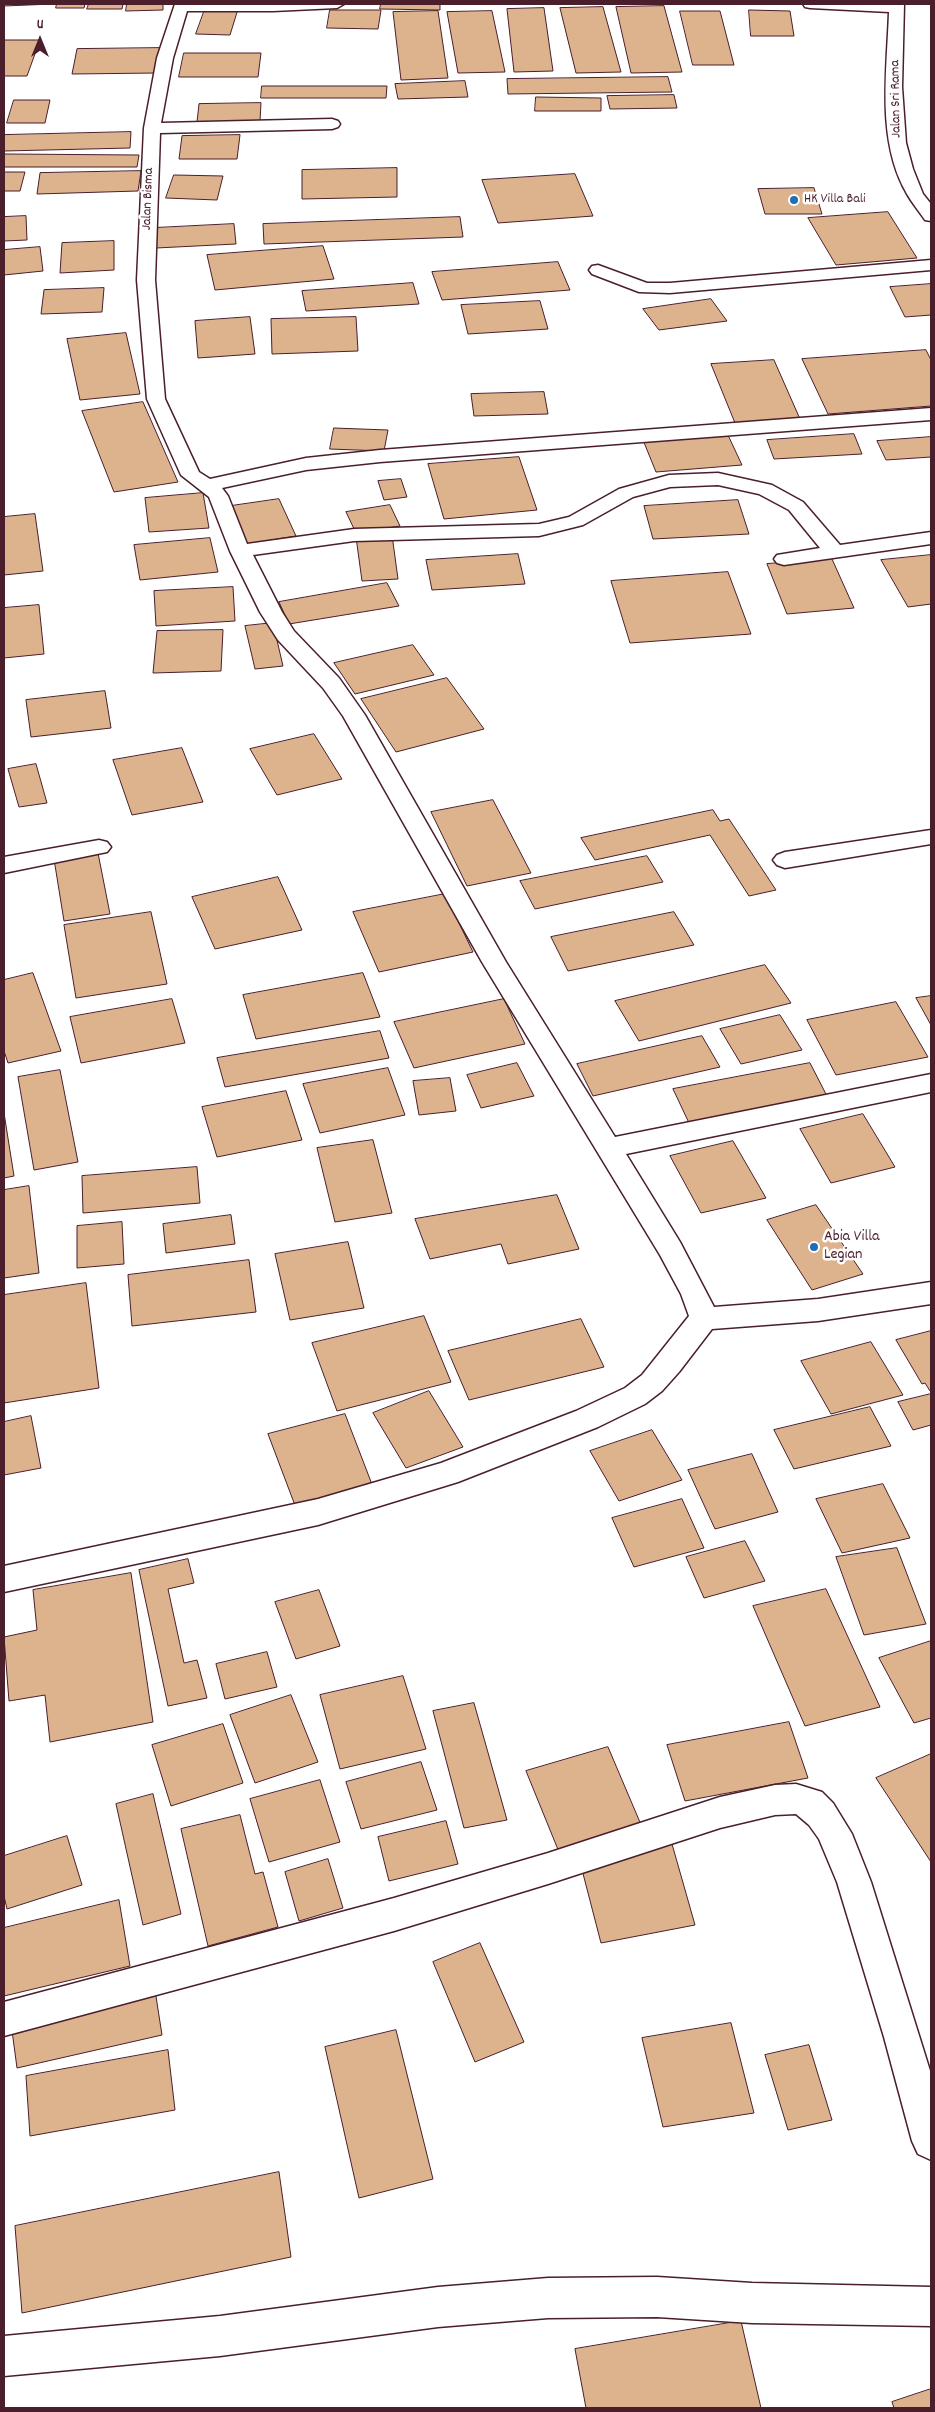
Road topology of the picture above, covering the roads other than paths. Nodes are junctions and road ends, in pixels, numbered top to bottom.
1 (337, 4) edge
2 (810, 4) edge
3 (182, 5) edge
4 (896, 6) edge
5 (332, 124) dead end
6 (152, 128) junction
7 (931, 216) edge
8 (931, 265) edge
9 (598, 270) dead end
10 (931, 414) edge
11 (206, 486) junction
12 (931, 538) edge
13 (240, 551) junction
14 (834, 551) junction
15 (784, 559) dead end
16 (931, 836) edge
17 (99, 847) dead end
18 (785, 860) dead end
19 (4, 865) edge
20 (931, 1083) edge
21 (608, 1148) junction
22 (931, 1293) edge
23 (704, 1318) junction
24 (4, 1579) edge
25 (4, 2019) edge
26 (931, 2141) edge
27 (931, 2307) edge
28 (4, 2356) edge

1 - 3 street
2 - 4 street
3 - 6 street, Jalan Bisma
4 - 7 street, Jalan Sri Rama
5 - 6 street
6 - 11 street, Jalan Bisma
8 - 9 street
10 - 11 street
11 - 13 street, Jalan Bisma
12 - 14 street
13 - 14 street
13 - 21 street, Jalan Bisma
14 - 15 street
16 - 18 street
17 - 19 street
20 - 21 street
21 - 23 street, Jalan Bisma
22 - 23 street
23 - 24 street
25 - 26 street
27 - 28 street

